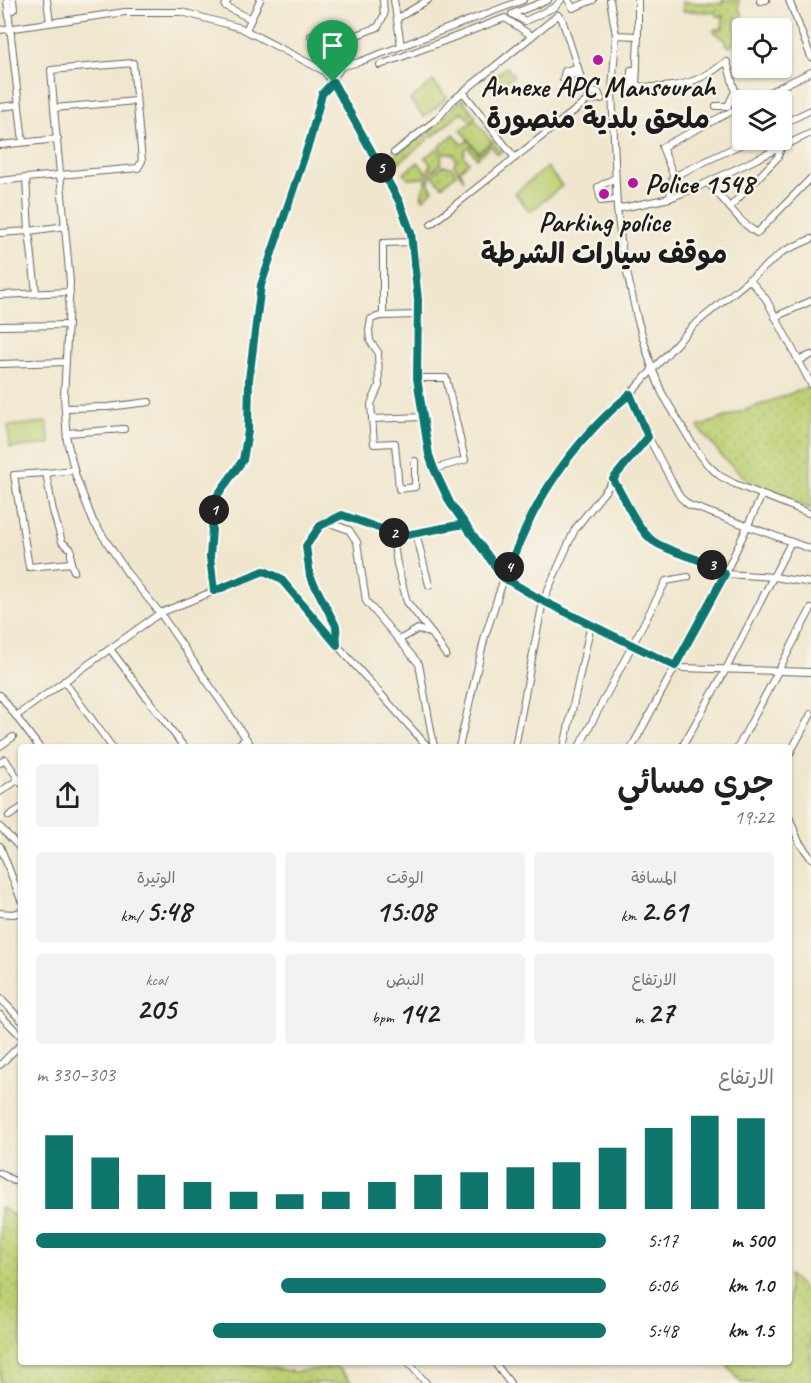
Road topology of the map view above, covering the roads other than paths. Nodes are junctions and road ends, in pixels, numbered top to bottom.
1 (7, 0) edge
2 (13, 0) edge
3 (47, 0) edge
4 (228, 0) edge
5 (260, 0) edge
6 (382, 0) edge
7 (394, 0) edge
8 (428, 0) edge
9 (561, 0) edge
10 (568, 0) edge
11 (593, 0) edge
12 (610, 0) edge
13 (638, 0) edge
14 (789, 0) edge
15 (518, 1) edge
16 (552, 2) edge
17 (502, 7) junction
18 (9, 12) junction
19 (512, 14) junction
20 (558, 15) junction
21 (398, 18) junction
22 (251, 19) junction
23 (50, 23) junction
24 (11, 28) junction
25 (0, 30) edge
26 (246, 30) junction
27 (616, 35) junction
28 (311, 36) dead end
29 (532, 36) junction
30 (638, 36) junction
31 (331, 39) junction
32 (401, 46) junction
33 (810, 53) edge
34 (380, 65) dead end
35 (341, 67) junction
36 (323, 70) junction
37 (811, 72) edge
38 (333, 82) junction
39 (774, 90) edge
40 (463, 92) junction
41 (136, 101) junction
42 (17, 105) junction
43 (716, 106) dead end
44 (0, 107) edge
45 (54, 108) junction
46 (811, 110) edge
47 (732, 111) edge
48 (792, 119) edge
49 (811, 133) edge
50 (58, 139) junction
51 (23, 142) junction
52 (792, 142) edge
53 (0, 145) edge
54 (732, 149) edge
55 (777, 150) edge
56 (780, 150) edge
57 (394, 153) dead end
58 (515, 158) junction
59 (62, 175) junction
60 (673, 177) junction
61 (26, 178) junction
62 (615, 178) junction
63 (811, 178) edge
64 (0, 181) edge
65 (708, 183) junction
66 (670, 198) junction
67 (616, 200) junction
68 (730, 207) junction
69 (616, 209) junction
70 (431, 224) dead end
71 (66, 226) junction
72 (29, 231) junction
73 (0, 233) edge
74 (811, 239) edge
75 (413, 242) junction
76 (749, 279) junction
77 (36, 292) junction
78 (70, 292) junction
79 (0, 295) edge
80 (811, 301) edge
81 (418, 315) junction
82 (383, 316) junction
83 (776, 317) junction
84 (68, 325) junction
85 (0, 326) edge
86 (811, 355) edge
87 (798, 361) junction
88 (66, 362) junction
89 (0, 364) edge
90 (652, 368) junction
91 (417, 378) junction
92 (811, 383) edge
93 (630, 394) junction
94 (149, 402) dead end
95 (65, 408) junction
96 (423, 417) junction
97 (372, 419) junction
98 (124, 429) dead end
99 (67, 433) junction
100 (648, 437) junction
101 (415, 461) dead end
102 (434, 469) junction
103 (74, 470) junction
104 (46, 473) junction
105 (613, 479) junction
106 (762, 495) junction
107 (811, 514) edge
108 (327, 522) junction
109 (464, 524) junction
110 (746, 526) junction
111 (392, 533) junction
112 (416, 533) junction
113 (791, 542) junction
114 (811, 549) edge
115 (70, 563) junction
116 (74, 571) dead end
117 (725, 574) junction
118 (688, 577) dead end
119 (774, 577) junction
120 (504, 578) junction
121 (811, 583) edge
122 (429, 585) dead end
123 (214, 591) junction
124 (543, 601) junction
125 (811, 609) edge
126 (160, 613) junction
127 (591, 624) junction
128 (433, 634) junction
129 (399, 640) junction
130 (337, 645) junction
131 (632, 646) junction
132 (110, 649) junction
133 (446, 655) dead end
134 (675, 666) junction
135 (725, 671) junction
136 (778, 671) junction
137 (811, 672) edge
138 (64, 681) junction
139 (0, 695) edge
140 (811, 714) edge
141 (16, 716) junction
142 (13, 737) dead end
143 (246, 739) junction
144 (37, 744) edge
145 (110, 744) edge
146 (182, 744) edge
147 (240, 744) edge
148 (250, 744) edge
149 (425, 744) edge
150 (433, 744) edge
151 (460, 744) edge
152 (516, 744) edge
153 (565, 744) edge
154 (581, 744) edge
155 (634, 744) edge
156 (684, 744) edge
157 (740, 744) edge
158 (0, 746) edge
159 (792, 749) edge
160 (0, 753) edge
161 (2, 761) edge
162 (18, 779) edge
163 (18, 782) edge
164 (0, 792) edge
165 (18, 810) edge
166 (9, 816) dead end
167 (792, 824) edge
168 (0, 827) edge
169 (0, 846) edge
170 (18, 846) edge
171 (811, 858) edge
172 (18, 892) edge
173 (0, 913) edge
174 (18, 913) edge
175 (0, 998) edge
176 (0, 1015) edge
177 (18, 1017) edge
178 (18, 1033) edge
179 (18, 1047) edge
180 (0, 1065) edge
181 (0, 1173) edge
182 (18, 1180) edge
183 (411, 1365) edge
184 (496, 1365) edge
185 (426, 1383) edge
186 (510, 1383) edge

1 - 18 street
2 - 18 street
3 - 23 street
4 - 22 street
5 - 22 street
6 - 31 street
7 - 21 street
8 - 21 street
9 - 16 street
10 - 11 street
12 - 27 street
13 - 30 street
14 - 33 street
15 - 17 street
16 - 19 street
16 - 19 street
16 - 20 street
17 - 19 street
17 - 32 street
18 - 24 street
20 - 29 street
20 - 58 street
21 - 32 street
22 - 26 street
23 - 24 street
23 - 26 street
24 - 25 street
24 - 42 street
26 - 36 street
27 - 30 street
27 - 62 street
28 - 31 street
29 - 34 street
29 - 40 street
30 - 43 street
31 - 36 street
32 - 35 street
35 - 36 street
35 - 38 street
36 - 38 street
37 - 39 street
38 - 75 street
38 - 123 street
40 - 57 street
40 - 58 street
41 - 45 street
41 - 45 street
41 - 59 street
42 - 44 street
42 - 51 street
45 - 50 street
46 - 48 street
47 - 60 street
49 - 52 street
50 - 51 street
50 - 59 street
51 - 53 street
54 - 60 street
55 - 65 street
56 - 68 street
58 - 70 street
59 - 61 street
59 - 71 street
60 - 66 street
61 - 64 street
61 - 72 street
62 - 67 street
62 - 67 street
63 - 68 street
65 - 66 street
65 - 68 street
66 - 69 street
67 - 69 street
69 - 90 street
71 - 72 street
71 - 78 street
72 - 73 street
72 - 77 street
74 - 76 street
75 - 81 street
75 - 82 street
76 - 83 street
76 - 90 street
77 - 78 street
77 - 79 street
78 - 84 street
80 - 83 street
81 - 82 street
81 - 91 street
82 - 97 street
83 - 87 street
84 - 85 street
84 - 88 street
86 - 87 street
87 - 92 street
88 - 89 street
88 - 95 street
90 - 93 street
90 - 106 street
91 - 96 street
91 - 102 street
93 - 100 street
93 - 120 street
94 - 95 street
95 - 99 street
96 - 97 street
96 - 102 street
97 - 101 street
98 - 99 street
99 - 103 street
100 - 105 street
100 - 110 street
102 - 109 street
103 - 104 street
103 - 126 street
104 - 115 street
104 - 115 street
105 - 117 street
105 - 124 street
106 - 107 street
106 - 110 street
108 - 111 street
108 - 129 street
108 - 130 street
109 - 112 street
109 - 120 street
110 - 113 street
110 - 117 street
111 - 112 street
111 - 128 street
112 - 122 street
113 - 114 street
113 - 119 street
115 - 116 street
117 - 119 street
117 - 134 street
118 - 131 street
119 - 121 street
119 - 135 street
120 - 124 street
120 - 151 street
123 - 126 street
123 - 130 street
124 - 127 street
124 - 152 street
125 - 136 street
126 - 132 street
126 - 143 street
127 - 131 street
127 - 153 street
128 - 129 street
128 - 133 street
129 - 150 street
130 - 149 street
131 - 134 street
131 - 154 street
132 - 138 street
132 - 146 street
134 - 135 street
134 - 155 street
135 - 136 street
135 - 156 street
136 - 137 street
136 - 157 street
138 - 141 street
138 - 145 street
139 - 141 street
140 - 159 street
141 - 144 street
142 - 158 street
143 - 147 street
143 - 148 street
160 - 161 street
161 - 162 street
163 - 164 street
165 - 166 street
167 - 171 street
168 - 170 street
169 - 172 street
173 - 174 street
175 - 177 street
176 - 178 street
179 - 180 street
181 - 182 street
183 - 185 street
184 - 186 street

